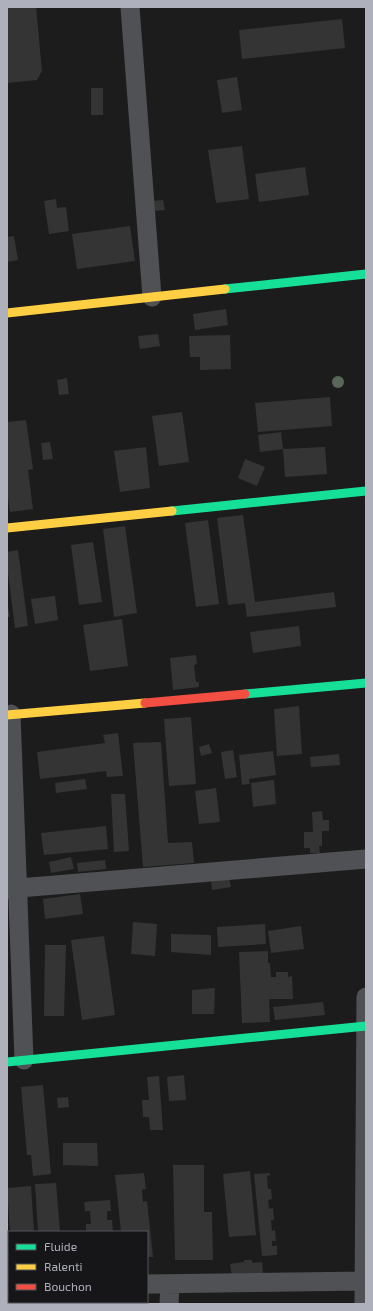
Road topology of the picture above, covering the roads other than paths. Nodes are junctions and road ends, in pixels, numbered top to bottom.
1 (130, 7) edge
2 (366, 274) edge
3 (152, 297) junction
4 (7, 313) edge
5 (366, 491) edge
6 (7, 528) edge
7 (366, 682) edge
8 (9, 714) edge
9 (366, 859) edge
10 (12, 889) edge
11 (366, 997) edge
12 (366, 1026) edge
13 (16, 1061) edge
14 (365, 1281) edge
15 (148, 1284) edge
16 (170, 1284) junction
17 (169, 1304) edge
18 (364, 1304) edge

1 - 3 street
2 - 3 street
3 - 4 street
5 - 6 street
7 - 8 street
8 - 10 street
9 - 10 street
10 - 13 street
11 - 12 street
12 - 13 street
12 - 14 street
14 - 16 street
14 - 18 street
15 - 16 street
16 - 17 street

